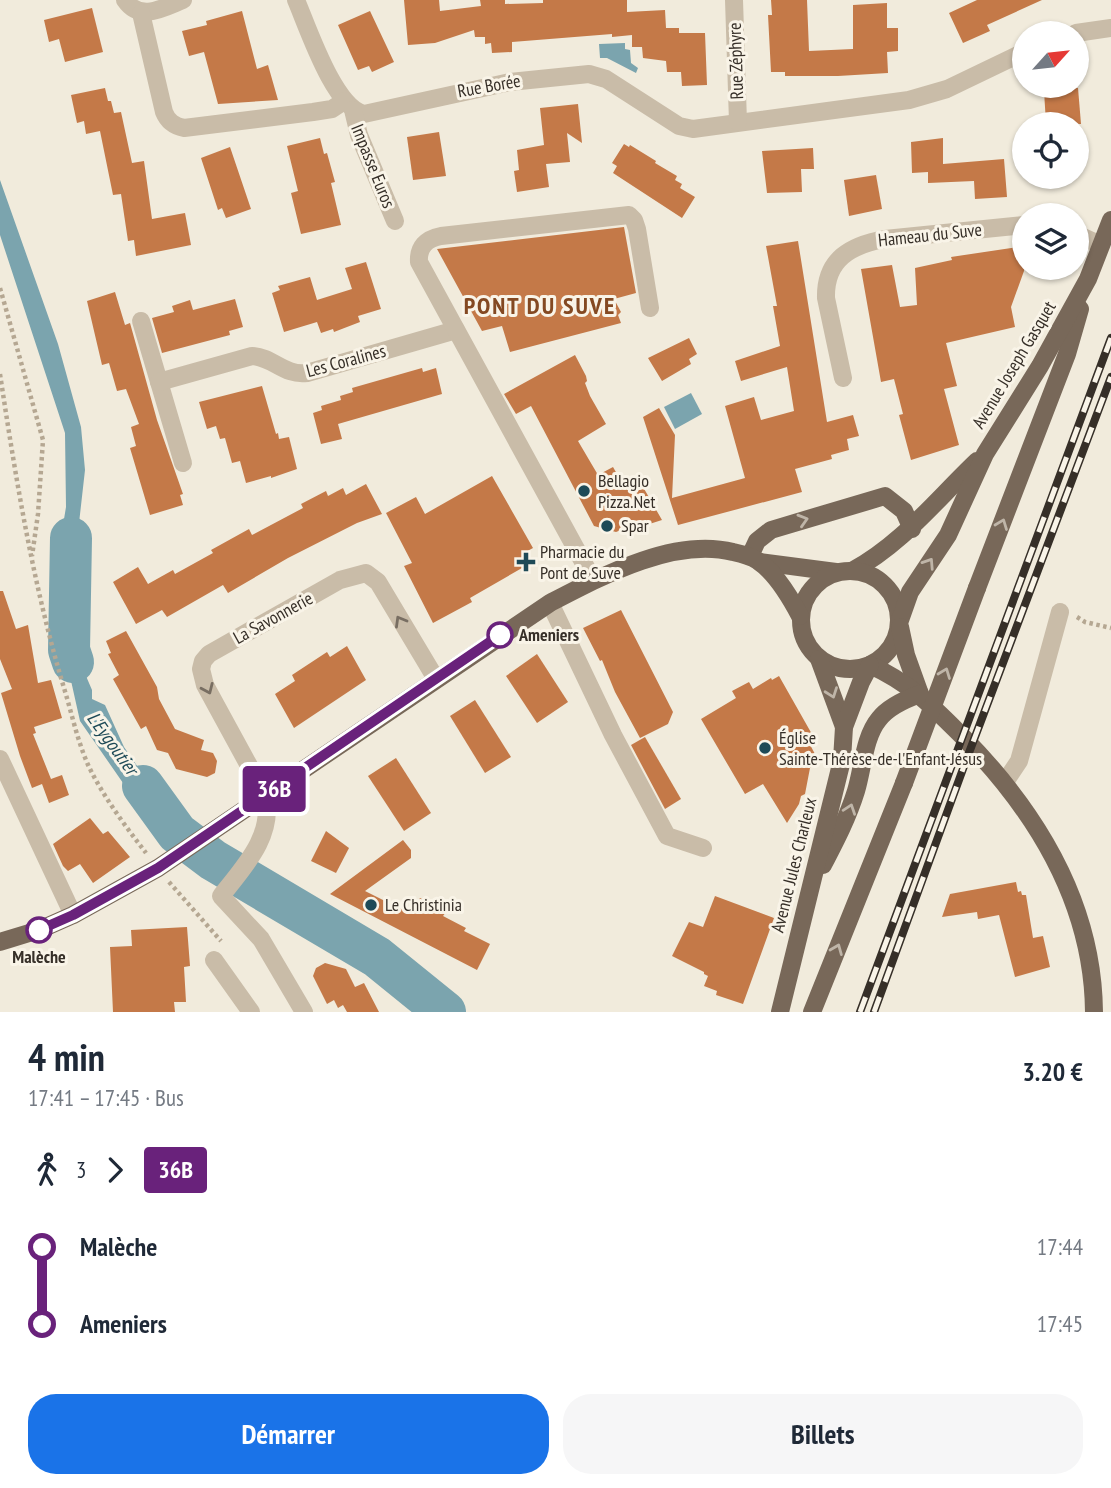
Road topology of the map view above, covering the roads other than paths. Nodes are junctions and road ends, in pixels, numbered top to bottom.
1 (125, 0) edge
2 (183, 0) edge
3 (296, 0) edge
4 (734, 0) edge
5 (141, 13) junction
6 (1111, 28) edge
7 (1089, 31) edge
8 (1012, 58) edge
9 (348, 105) junction
10 (738, 122) junction
11 (1111, 220) edge
12 (395, 221) dead end
13 (1012, 226) edge
14 (1089, 240) edge
15 (1101, 245) junction
16 (1089, 276) edge
17 (1087, 280) edge
18 (1088, 280) edge
19 (650, 308) dead end
20 (141, 321) dead end
21 (456, 330) junction
22 (842, 378) dead end
23 (159, 383) junction
24 (985, 454) junction
25 (183, 463) dead end
26 (912, 529) junction
27 (755, 559) junction
28 (844, 572) junction
29 (593, 580) junction
30 (550, 603) junction
31 (1060, 612) dead end
32 (800, 616) junction
33 (899, 623) junction
34 (819, 659) junction
35 (870, 665) junction
36 (436, 679) junction
37 (920, 694) junction
38 (844, 727) junction
39 (0, 760) edge
40 (1005, 782) junction
41 (265, 795) junction
42 (703, 848) dead end
43 (809, 892) junction
44 (73, 915) junction
45 (0, 942) edge
46 (214, 960) dead end
47 (251, 1012) edge
48 (304, 1012) edge
49 (780, 1012) edge
50 (812, 1012) edge
51 (1094, 1012) edge

1 - 5 street
2 - 5 street
3 - 9 street
4 - 10 street, Rue Zéphyre
5 - 9 street, Rue Borée
6 - 7 street
8 - 10 street, Rue Borée
9 - 10 street, Rue Borée
9 - 12 street, Impasse Euros
11 - 15 main road, Avenue Joseph Gasquet
13 - 22 street, Hameau du Suve
14 - 15 street
15 - 16 main road, Avenue Joseph Gasquet
17 - 24 main road, Avenue Joseph Gasquet
50 -> 18 main road, bridge
19 - 21 street
20 - 23 street
21 - 23 street, Les Coralines
21 - 29 street
23 - 25 street
24 - 26 main road, Avenue Joseph Gasquet
33 -> 24 main road, Avenue Joseph Gasquet
27 -> 26 main road
26 - 28 main road, Avenue Joseph Gasquet
27 - 28 main road
27 - 29 main road
27 - 32 main road
28 - 32 main road
28 - 33 main road
29 - 30 main road
30 - 36 main road
30 - 42 street
31 - 40 street
32 - 34 main road
33 - 35 main road
33 - 37 main road
34 - 35 main road
34 -> 38 main road, Avenue Jules Charleux
35 - 37 main road
35 - 38 main road, Avenue Jules Charleux
36 - 41 main road
36 -> 41 street, La Savonnerie
37 - 40 main road
43 -> 37 main road
38 - 43 main road, Avenue Jules Charleux
39 - 44 street
40 - 51 main road
41 - 44 main road
41 - 48 street
43 - 49 main road, Avenue Jules Charleux
44 - 45 main road
46 - 47 street

